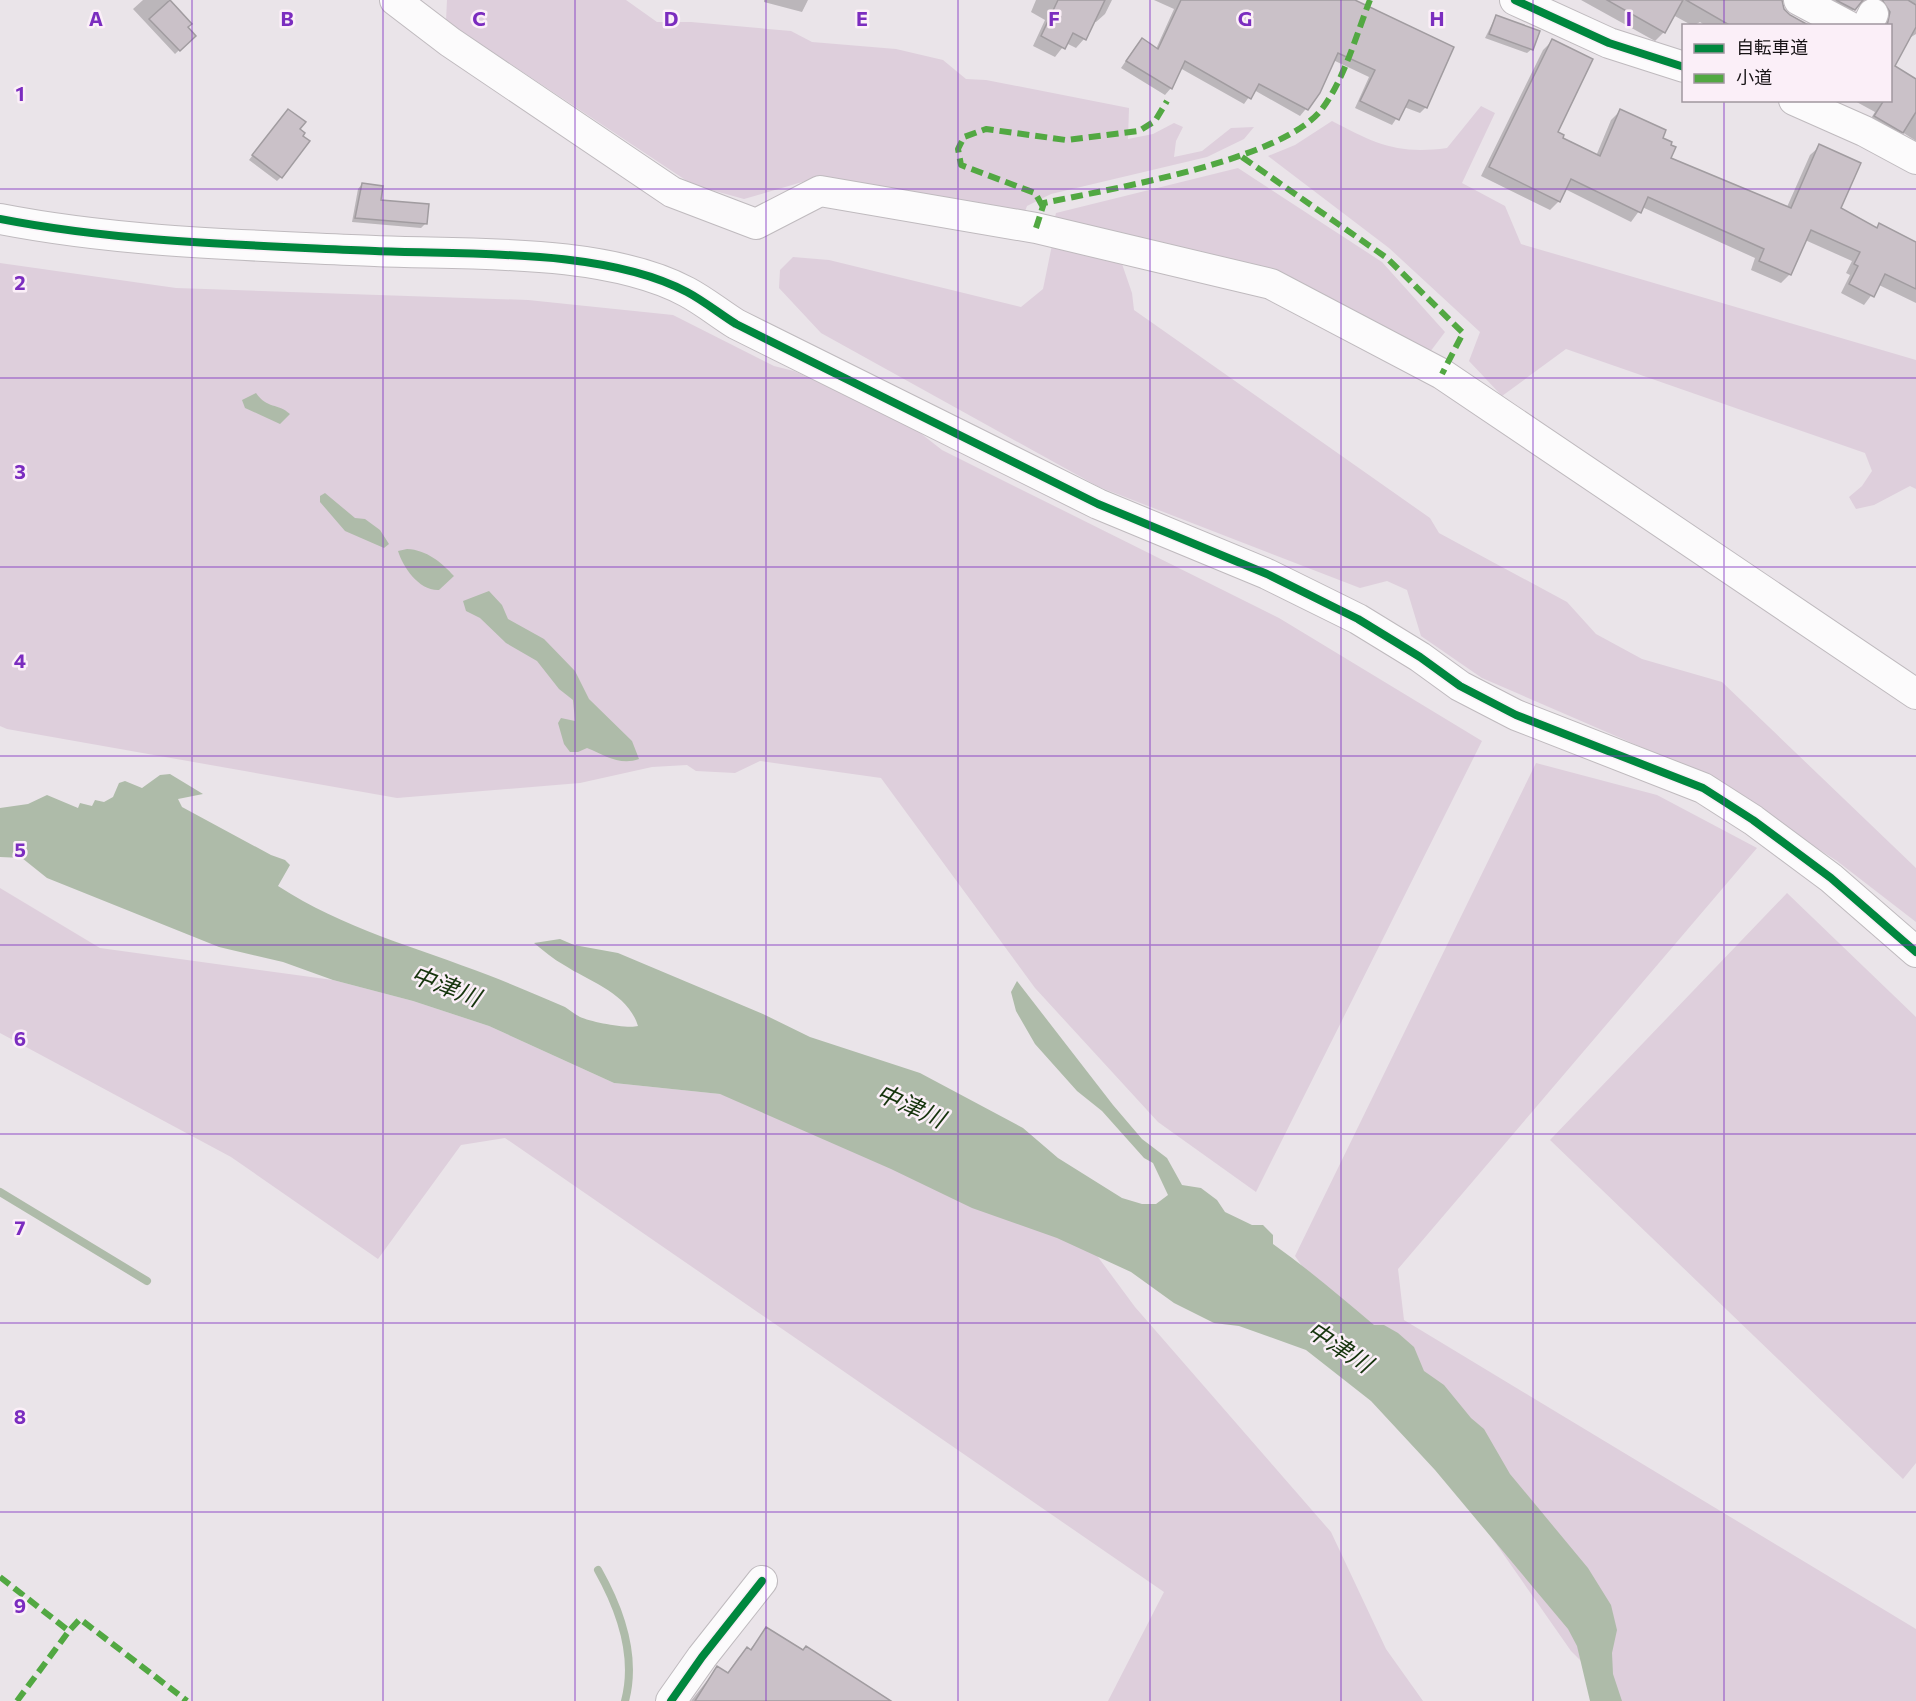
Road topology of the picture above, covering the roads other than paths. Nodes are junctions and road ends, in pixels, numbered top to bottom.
1 (395, 0) edge
2 (1515, 0) edge
3 (1799, 0) edge
4 (1863, 22) edge
5 (1682, 67) edge
6 (1804, 102) edge
7 (1824, 106) edge
8 (1916, 159) edge
9 (0, 219) edge
10 (1916, 694) edge
11 (1916, 952) edge
12 (762, 1581) dead end
13 (671, 1701) edge

1 - 10 street
2 - 5 street
3 - 4 street
6 - 7 street
7 - 8 street
9 - 11 street
12 - 13 street

